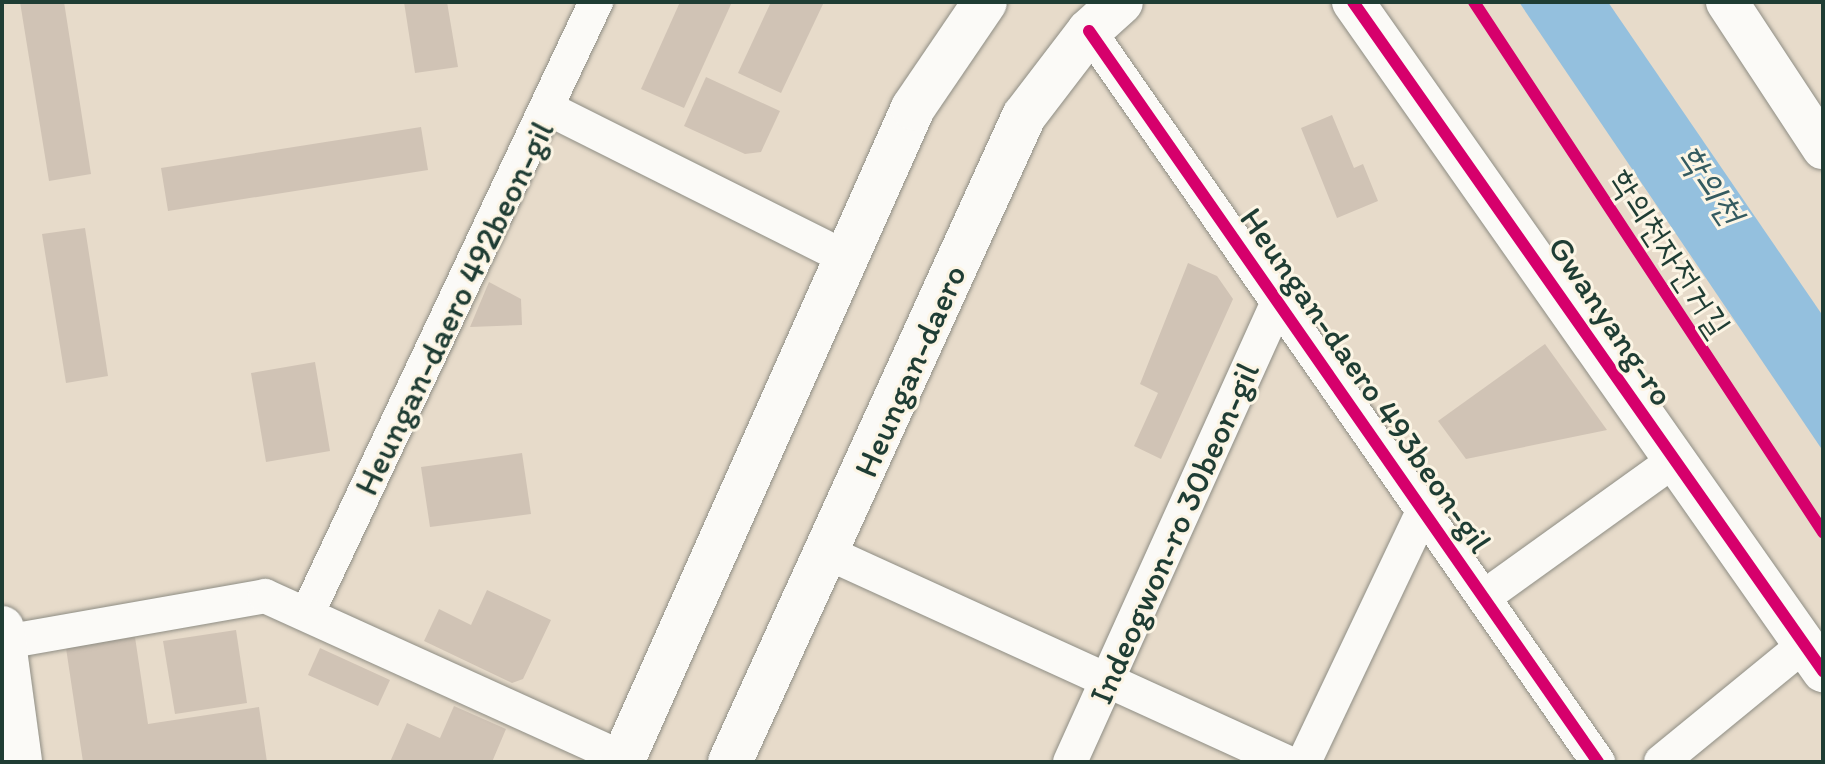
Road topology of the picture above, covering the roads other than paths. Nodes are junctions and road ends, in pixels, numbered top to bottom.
1 (596, 2) edge
2 (985, 2) edge
3 (1121, 2) edge
4 (1353, 2) edge
5 (1727, 2) edge
6 (1089, 31) junction
7 (549, 109) junction
8 (1823, 148) edge
9 (847, 258) junction
10 (1277, 304) junction
11 (1672, 462) junction
12 (1424, 509) junction
13 (828, 553) junction
14 (1484, 597) junction
15 (308, 612) junction
16 (3, 635) edge
17 (1814, 657) edge
18 (1108, 679) junction
19 (623, 760) edge
20 (20, 762) edge
21 (730, 762) edge
22 (1070, 762) edge
23 (1286, 762) edge
24 (1304, 762) edge
25 (1598, 762) edge
26 (1661, 762) edge

1 - 7 street, Heungan-daero 492beon-gil
2 - 9 main road
3 - 6 main road, Heungan-daero
4 - 11 street, Gwanyang-ro
5 - 8 street
6 - 10 street, Heungan-daero 493beon-gil
6 - 13 main road, Heungan-daero
7 - 9 street
7 - 15 street, Heungan-daero 492beon-gil
9 - 19 main road
10 - 12 street, Heungan-daero 493beon-gil
10 - 18 street, Indeogwon-ro 30beon-gil
11 - 14 street
11 - 17 street, Gwanyang-ro
12 - 14 street, Heungan-daero 493beon-gil
12 - 24 street
13 - 18 street
13 - 21 main road, Heungan-daero
14 - 25 street, Heungan-daero 493beon-gil
15 - 16 street
15 - 19 street
16 - 20 main road
17 - 26 street, Gwanyang-ro
18 - 22 street, Indeogwon-ro 30beon-gil
18 - 23 street

